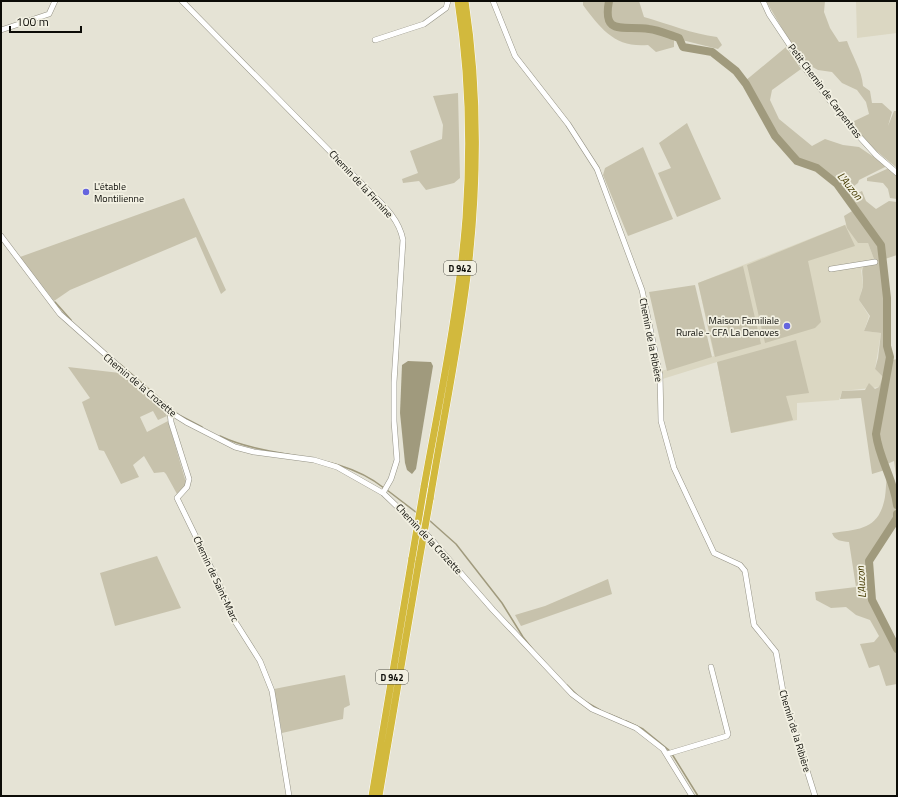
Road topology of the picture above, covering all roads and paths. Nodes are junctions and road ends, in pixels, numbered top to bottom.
1 (55, 1) edge
2 (182, 1) edge
3 (448, 1) edge
4 (458, 1) edge
5 (465, 1) edge
6 (493, 1) edge
7 (763, 1) edge
8 (1, 30) edge
9 (376, 40) dead end
10 (897, 173) edge
11 (1, 236) edge
12 (875, 262) dead end
13 (831, 269) dead end
14 (170, 412) junction
15 (383, 493) junction
16 (415, 559) junction
17 (711, 667) dead end
18 (667, 754) junction
19 (380, 765) junction
20 (289, 796) edge
21 (368, 796) edge
22 (372, 796) edge
23 (379, 796) edge
24 (692, 796) edge
25 (815, 796) edge

1 - 8 street
2 - 15 street, Chemin de la Firmine
3 - 9 street
4 - 16 highway, D 942, bridge
5 - 16 highway, D 942, bridge
6 - 25 street, Chemin de la Ribière
7 - 10 street, Petit Chemin de Carpentras
11 - 14 street, Chemin de la Crozette
12 - 13 street
14 - 15 street, Chemin de la Crozette
14 - 20 street, Chemin de Saint-Marc
15 - 18 street, Chemin de la Crozette
16 - 19 highway, D 942
17 - 18 street
18 - 24 street, Chemin de la Crozette
19 - 21 highway, D 942
19 - 22 highway, D 942
19 - 23 highway, D 942

